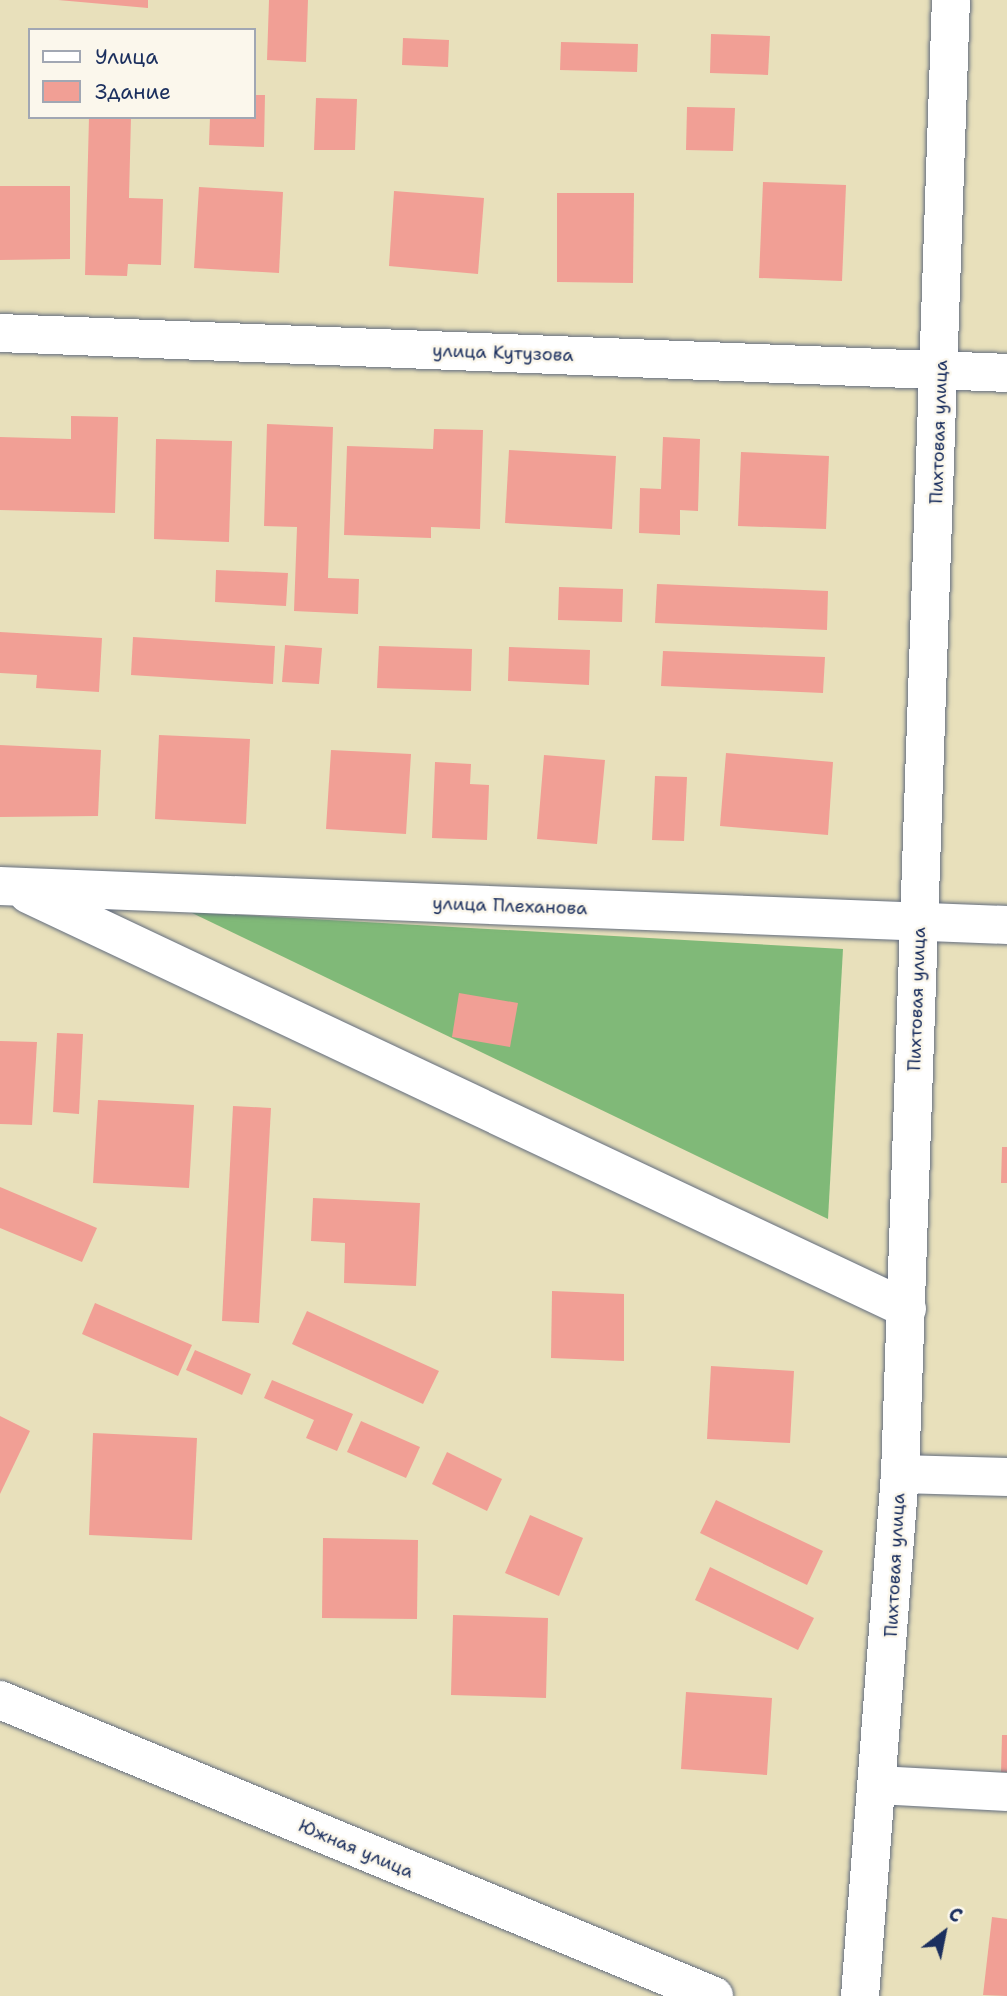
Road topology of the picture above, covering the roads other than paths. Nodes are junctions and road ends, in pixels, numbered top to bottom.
1 (951, 0) edge
2 (0, 333) edge
3 (941, 371) junction
4 (1007, 373) edge
5 (7, 887) edge
6 (920, 921) junction
7 (1007, 925) edge
8 (906, 1309) junction
9 (900, 1474) junction
10 (1007, 1478) edge
11 (0, 1700) edge
12 (878, 1785) junction
13 (1007, 1792) edge
14 (714, 1996) edge
15 (860, 1996) edge

1 - 3 street, Пихтовая улица
2 - 3 street, улица Кутузова
3 - 4 street, улица Кутузова
3 - 6 street, Пихтовая улица
5 - 6 street, улица Плеханова
5 - 8 street, улица Плеханова
6 - 7 street, улица Плеханова
6 - 8 street, Пихтовая улица
8 - 9 street, Пихтовая улица
9 - 10 street
9 - 12 street, Пихтовая улица
11 - 14 street, Южная улица
12 - 13 street
12 - 15 street, Пихтовая улица

